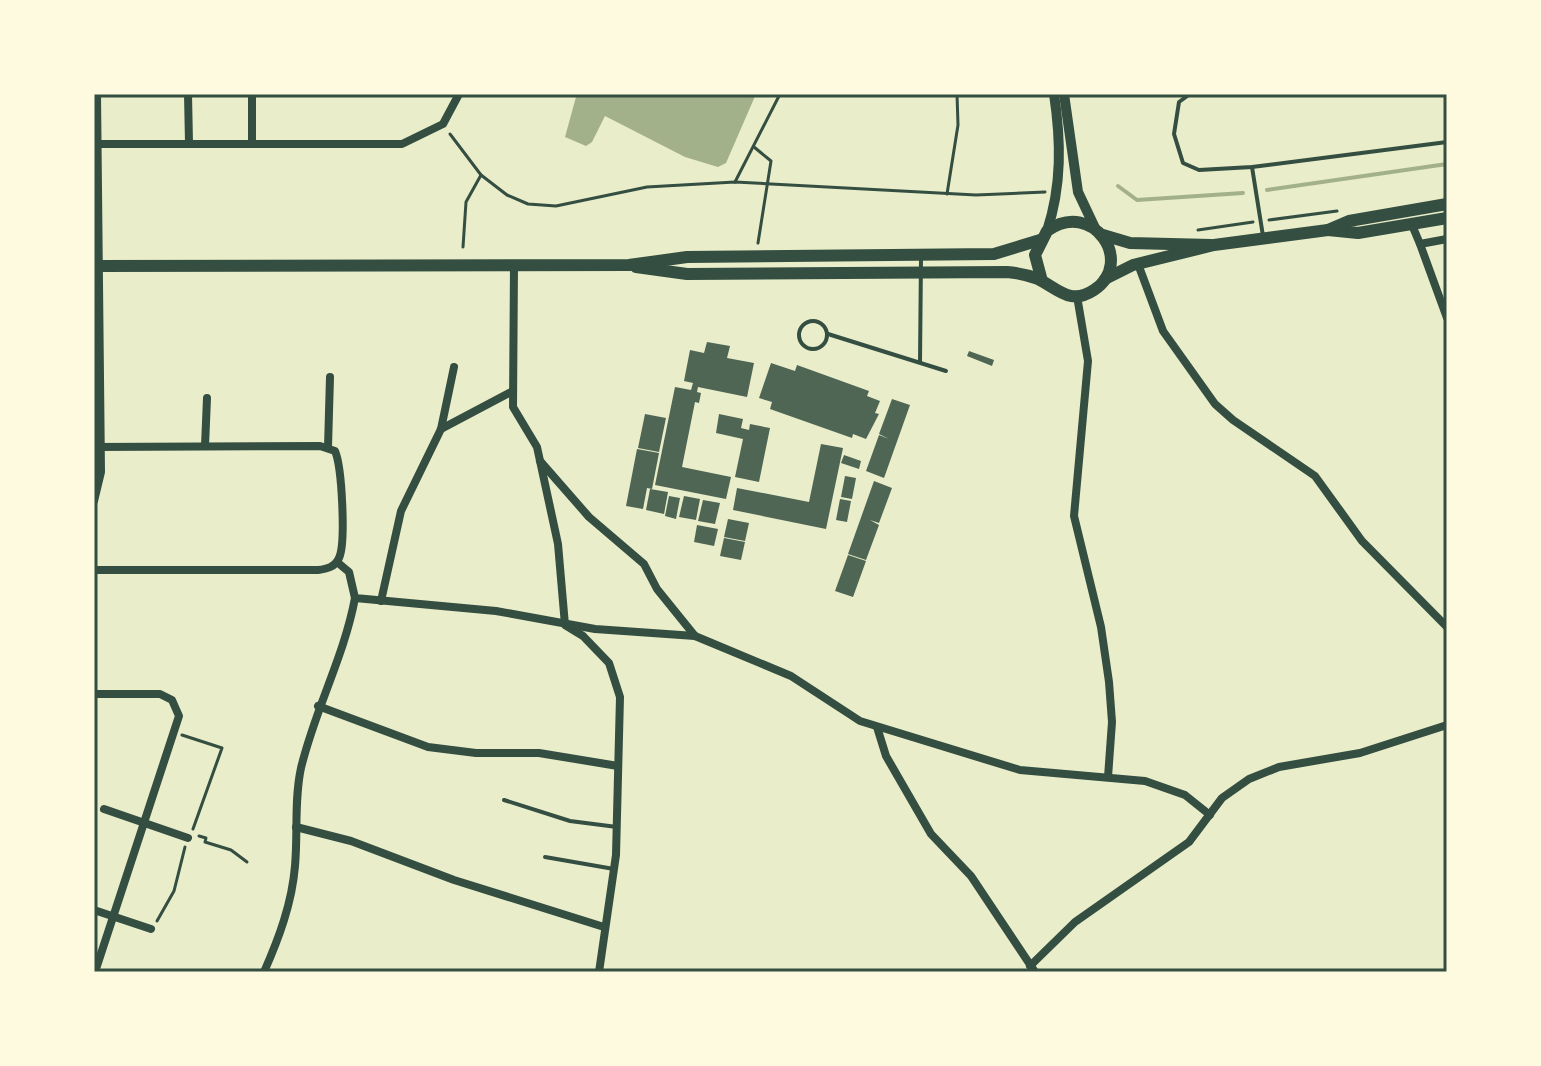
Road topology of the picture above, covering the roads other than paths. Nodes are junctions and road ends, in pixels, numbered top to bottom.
1 (97, 94) edge
2 (188, 94) edge
3 (252, 94) edge
4 (459, 94) edge
5 (1054, 94) edge
6 (1064, 94) edge
7 (1190, 94) edge
8 (1226, 94) edge
9 (1255, 94) edge
10 (1447, 142) edge
11 (189, 143) junction
12 (252, 143) junction
13 (95, 144) edge
14 (1252, 167) junction
15 (1447, 204) edge
16 (1447, 218) edge
17 (1412, 225) junction
18 (1328, 230) junction
19 (1098, 231) junction
20 (1043, 235) junction
21 (1263, 239) junction
22 (1447, 239) edge
23 (1420, 244) junction
24 (1214, 245) junction
25 (921, 257) junction
26 (1138, 264) junction
27 (514, 265) junction
28 (629, 265) junction
29 (97, 266) edge
30 (922, 273) junction
31 (1105, 279) junction
32 (1042, 281) junction
33 (1077, 296) junction
34 (1447, 318) edge
35 (828, 334) junction
36 (920, 362) junction
37 (454, 367) dead end
38 (946, 371) dead end
39 (330, 377) dead end
40 (513, 391) junction
41 (207, 398) dead end
42 (441, 429) junction
43 (98, 446) edge
44 (205, 446) junction
45 (328, 447) junction
46 (539, 461) junction
47 (94, 501) edge
48 (337, 562) junction
49 (94, 570) edge
50 (355, 598) junction
51 (381, 601) junction
52 (565, 625) junction
53 (1447, 627) edge
54 (695, 636) junction
55 (94, 694) edge
56 (318, 706) junction
57 (1447, 725) edge
58 (877, 727) junction
59 (618, 766) junction
60 (1108, 777) junction
61 (504, 800) dead end
62 (104, 809) dead end
63 (1210, 815) junction
64 (145, 823) junction
65 (296, 827) junction
66 (617, 827) junction
67 (188, 838) road end
68 (545, 857) dead end
69 (614, 869) junction
70 (94, 910) edge
71 (113, 917) junction
72 (604, 927) junction
73 (151, 929) road end
74 (1032, 969) edge
75 (95, 972) edge
76 (264, 972) edge
77 (599, 972) edge

1 - 13 street
2 - 11 street
3 - 12 street
4 - 12 street
5 - 20 street
6 - 19 street
7 - 14 lane
8 - 9 lane
10 - 14 lane
11 - 12 street
11 - 13 street
13 - 29 street
14 - 21 lane
15 - 18 main road
16 - 17 main road
17 - 18 main road
17 - 23 street
18 - 21 main road
19 - 20 main road
19 - 24 main road
19 - 31 main road
20 - 25 main road
20 - 32 main road
21 - 24 main road
22 - 23 street
23 - 34 street
24 - 26 main road
25 - 28 main road
25 - 30 lane
26 - 31 main road
26 - 53 street
27 - 28 main road
27 - 29 main road
27 - 40 street
28 - 30 main road
29 - 43 street
30 - 32 main road
30 - 36 lane
31 - 33 main road
32 - 33 main road
33 - 60 street
35 - 35 lane
35 - 36 lane
36 - 38 lane
37 - 42 street
39 - 45 street
40 - 42 street
40 - 46 street
41 - 44 street
42 - 51 street
43 - 44 street
43 - 47 street
44 - 45 street
45 - 48 street
46 - 52 street
46 - 54 street
48 - 49 street
48 - 50 street
50 - 51 street
50 - 56 street
51 - 52 street
52 - 54 street
52 - 59 street
54 - 58 street
55 - 64 street
56 - 59 street
56 - 65 street
57 - 63 street
58 - 60 street
58 - 74 street
59 - 66 street
60 - 63 street
61 - 66 lane
62 - 64 street
63 - 74 street
64 - 67 street
64 - 71 street
65 - 72 street
65 - 76 street
66 - 69 street
68 - 69 lane
69 - 72 street
70 - 71 street
71 - 73 street
71 - 75 street
72 - 77 street

